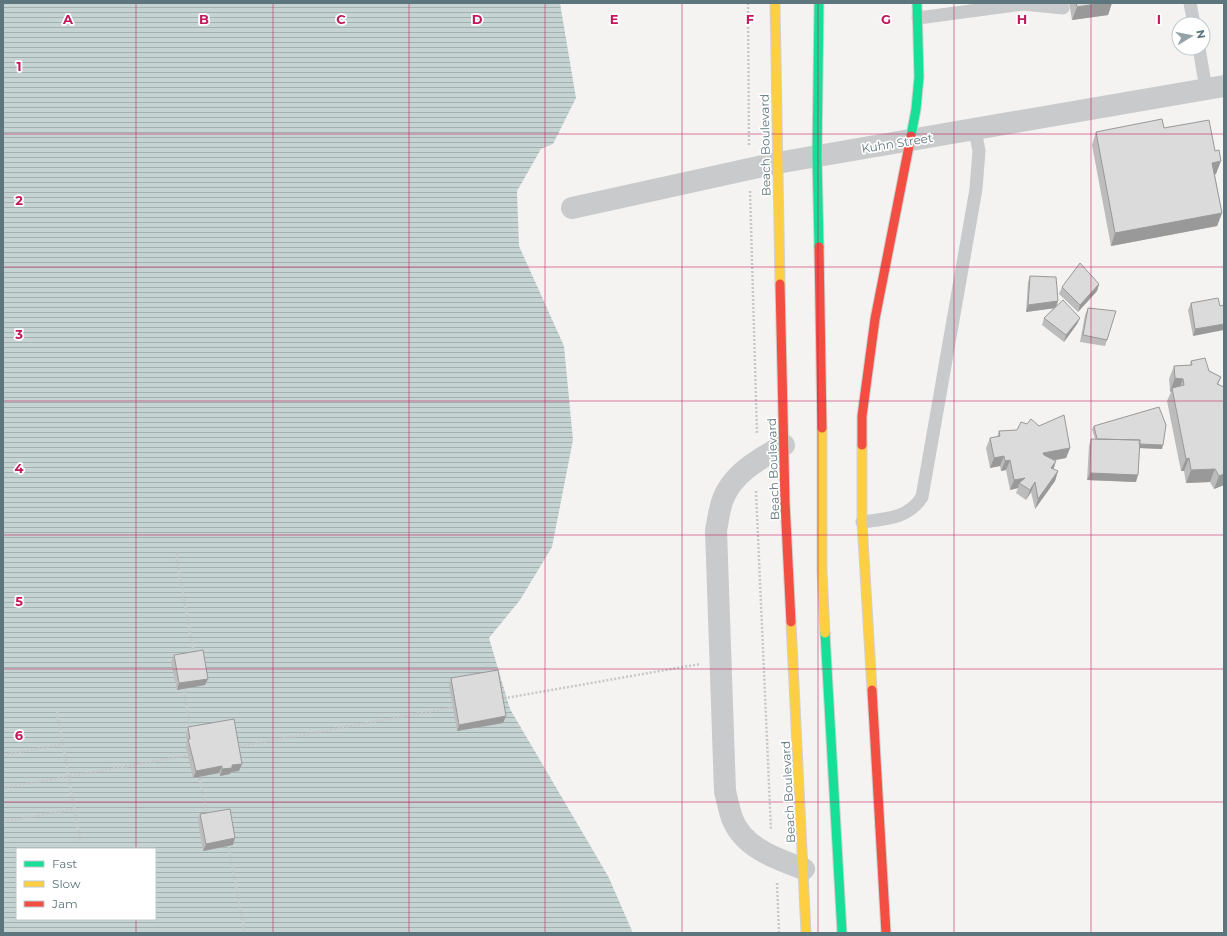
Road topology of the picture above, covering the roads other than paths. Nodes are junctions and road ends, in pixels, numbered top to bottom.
1 (775, 3) edge
2 (819, 3) edge
3 (918, 3) edge
4 (1190, 3) edge
5 (1063, 8) dead end
6 (1192, 16) edge
7 (918, 18) junction
8 (1201, 56) edge
9 (1215, 87) edge
10 (975, 130) junction
11 (910, 141) junction
12 (817, 156) junction
13 (776, 163) junction
14 (572, 208) dead end
15 (784, 445) junction
16 (862, 522) junction
17 (804, 869) junction
18 (806, 933) edge
19 (842, 933) edge
20 (886, 933) edge

1 - 13 main road, Beach Boulevard
2 - 12 main road
3 - 7 main road
4 - 6 lane
5 - 7 lane
7 - 11 main road
8 - 9 lane
9 - 10 street, Kuhn Street
10 - 11 street, Kuhn Street
10 - 16 lane
11 - 12 street, Kuhn Street
11 - 16 main road
12 - 13 street, Kuhn Street
12 - 19 main road
13 - 14 street, Kuhn Street
13 - 15 main road, Beach Boulevard
15 - 17 main road, Beach Boulevard
15 - 17 street
16 - 20 main road
17 - 18 main road, Beach Boulevard

